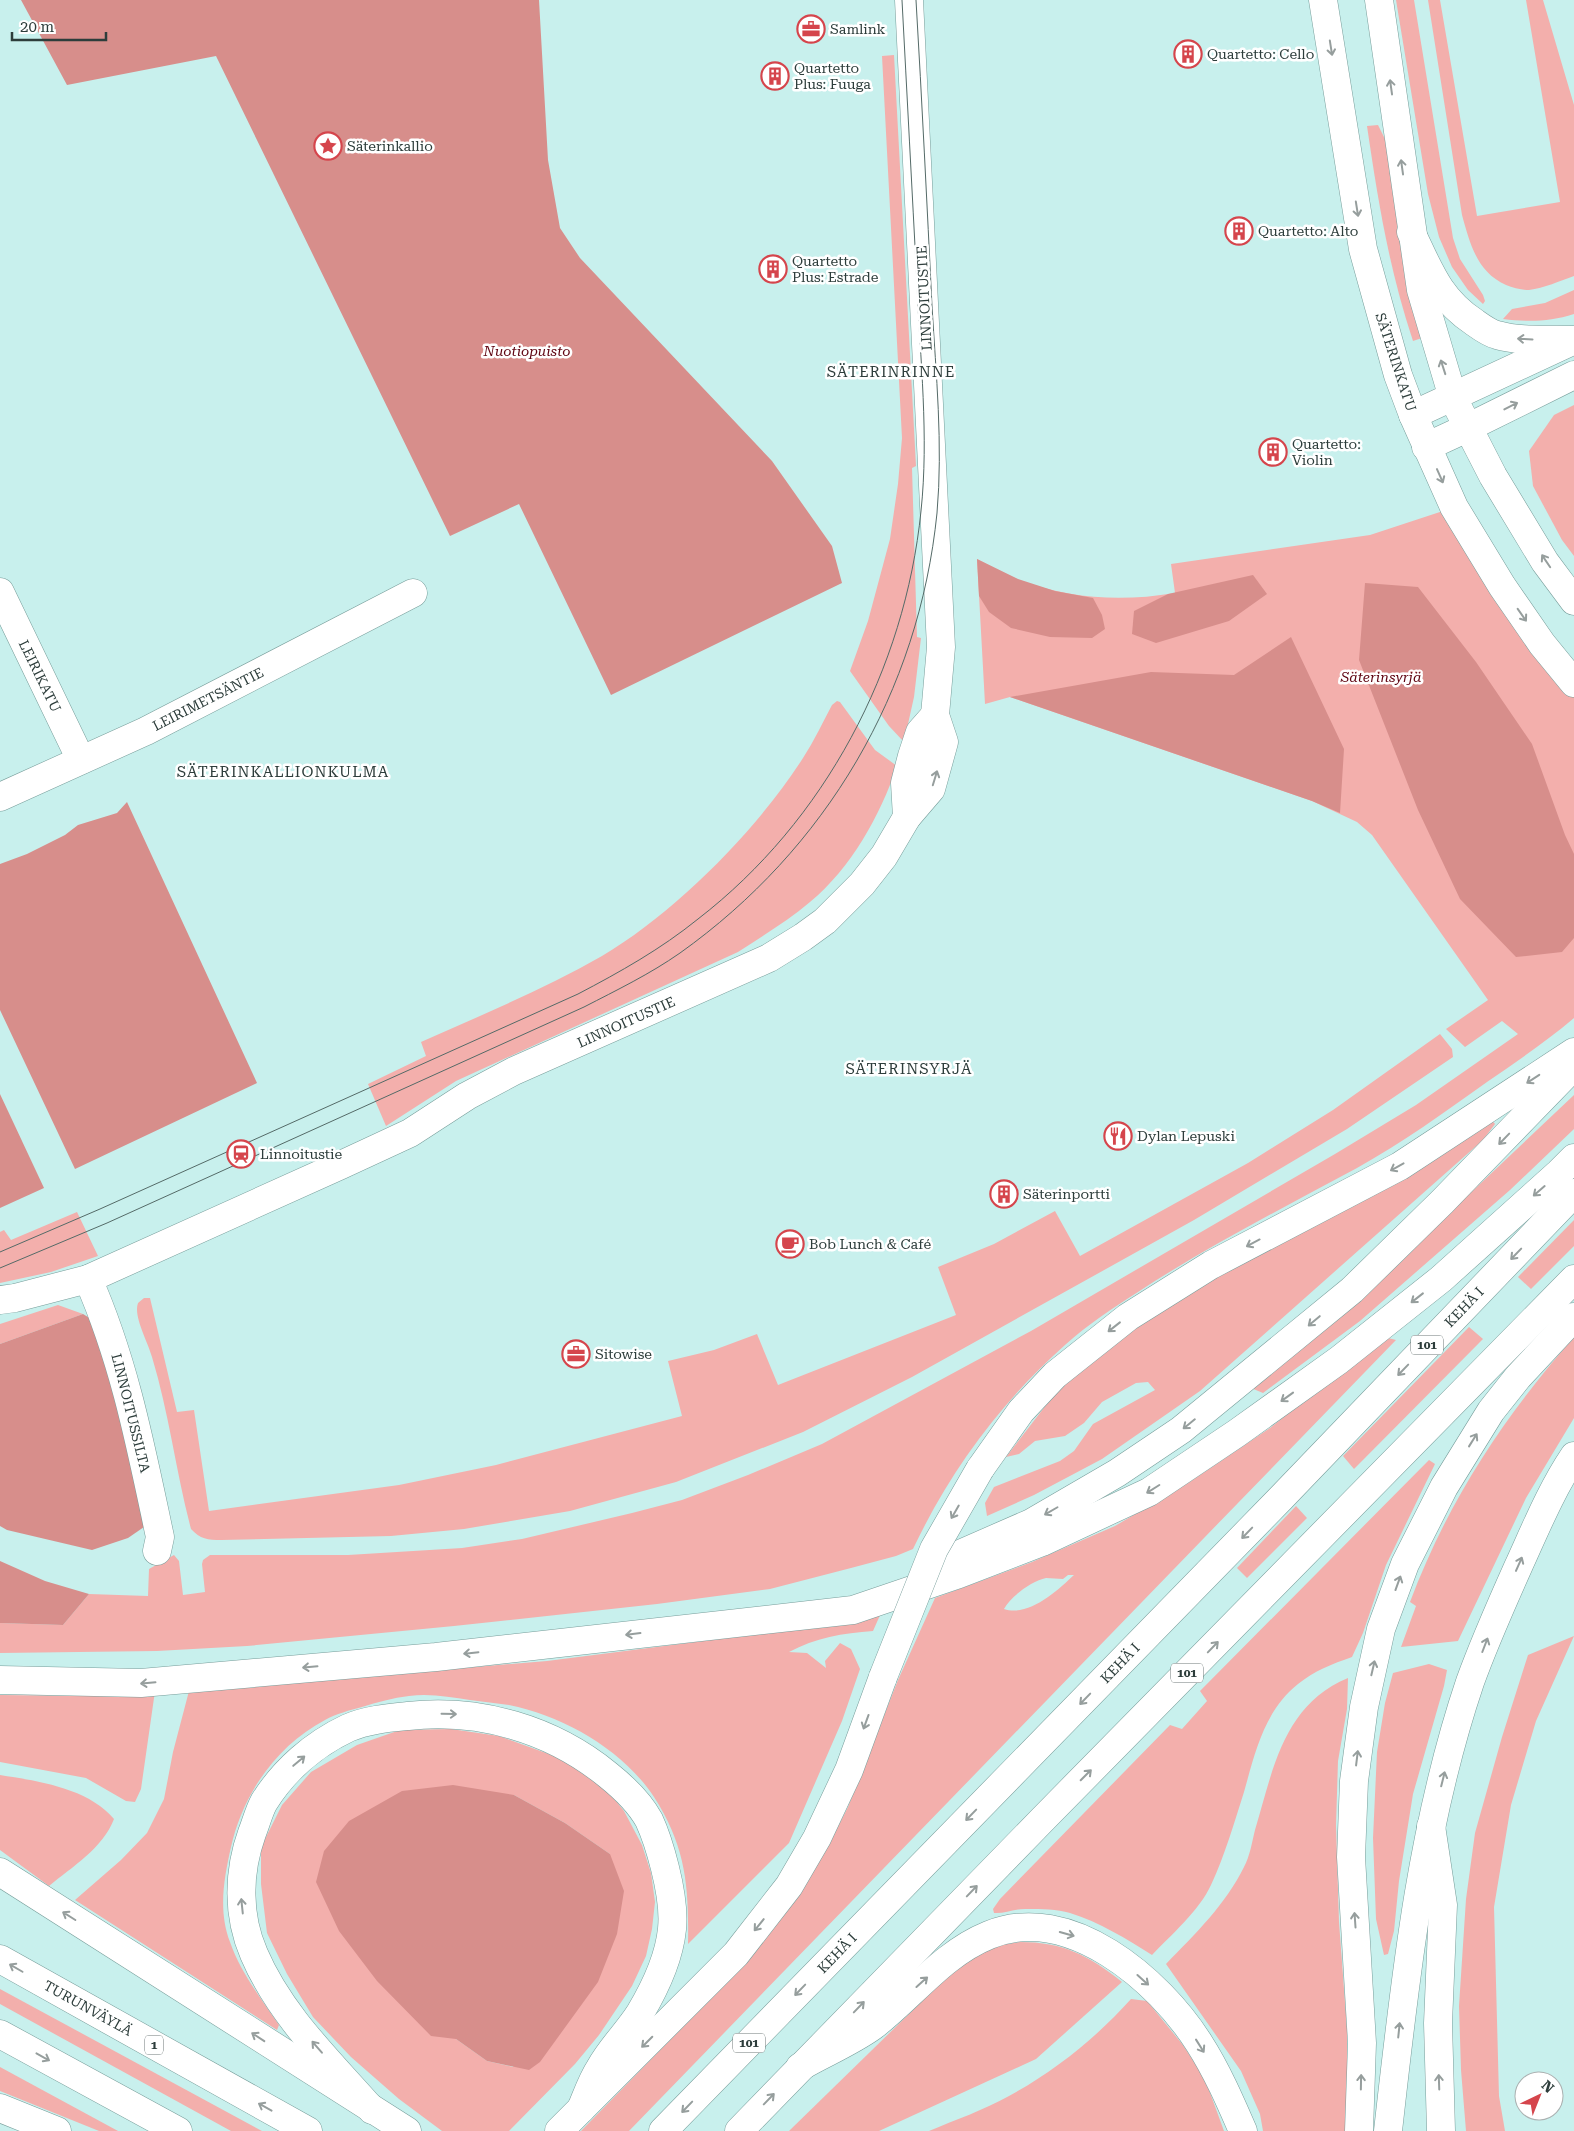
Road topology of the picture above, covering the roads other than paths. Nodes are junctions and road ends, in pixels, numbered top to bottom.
1 (909, 0) edge
2 (1323, 0) edge
3 (1379, 0) edge
4 (1411, 232) junction
5 (1574, 340) edge
6 (1574, 375) edge
7 (1453, 398) junction
8 (1413, 415) junction
9 (1467, 428) junction
10 (1426, 446) junction
11 (0, 592) edge
12 (413, 593) dead end
13 (1574, 601) edge
14 (1574, 683) edge
15 (80, 760) junction
16 (0, 797) edge
17 (1574, 1052) edge
18 (1574, 1066) edge
19 (1574, 1158) edge
20 (1574, 1193) edge
21 (88, 1279) junction
22 (1574, 1280) edge
23 (0, 1300) edge
24 (1574, 1317) edge
25 (1574, 1456) edge
26 (157, 1551) dead end
27 (681, 1628) junction
28 (0, 1680) edge
29 (1431, 1826) junction
30 (0, 1872) edge
31 (0, 1959) edge
32 (0, 2034) edge
33 (800, 2067) junction
34 (0, 2108) edge
35 (581, 2109) junction
36 (372, 2110) junction
37 (0, 2124) edge
38 (53, 2129) edge
39 (178, 2131) edge
40 (308, 2131) edge
41 (407, 2131) edge
42 (559, 2131) edge
43 (663, 2131) edge
44 (739, 2131) edge
45 (1243, 2131) edge
46 (1359, 2131) edge
47 (1388, 2131) edge
48 (1441, 2131) edge

1 - 21 main road, LINNOITUSTIE
2 -> 8 main road, SÄTERINKATU
4 -> 3 main road
5 -> 4 main road
7 -> 4 main road
5 - 7 main road
9 -> 6 main road
7 - 8 main road
7 - 9 main road
8 - 10 main road, SÄTERINKATU
9 - 10 main road
13 -> 9 main road
10 -> 14 main road, SÄTERINKATU
11 - 15 main road, LEIRIKATU
12 - 15 main road, LEIRIMETSÄNTIE
15 - 16 main road, LEIRIMETSÄNTIE
17 -> 35 main road, bridge
18 -> 27 main road
19 -> 27 main road
20 -> 43 main road, KEHÄ I / 101
21 - 23 main road, LINNOITUSTIE
21 - 26 main road, LINNOITUSSILTA
33 -> 22 main road, 101
46 -> 24 main road
29 -> 25 main road
27 -> 28 main road
47 -> 29 main road
48 -> 29 main road
36 -> 30 main road
40 -> 31 main road, TURUNVÄYLÄ / 1
32 -> 39 main road
44 -> 33 main road, 101
33 -> 45 main road
34 - 38 main road
36 -> 35 main road
35 - 42 main road
36 - 41 main road
37 - 38 main road

